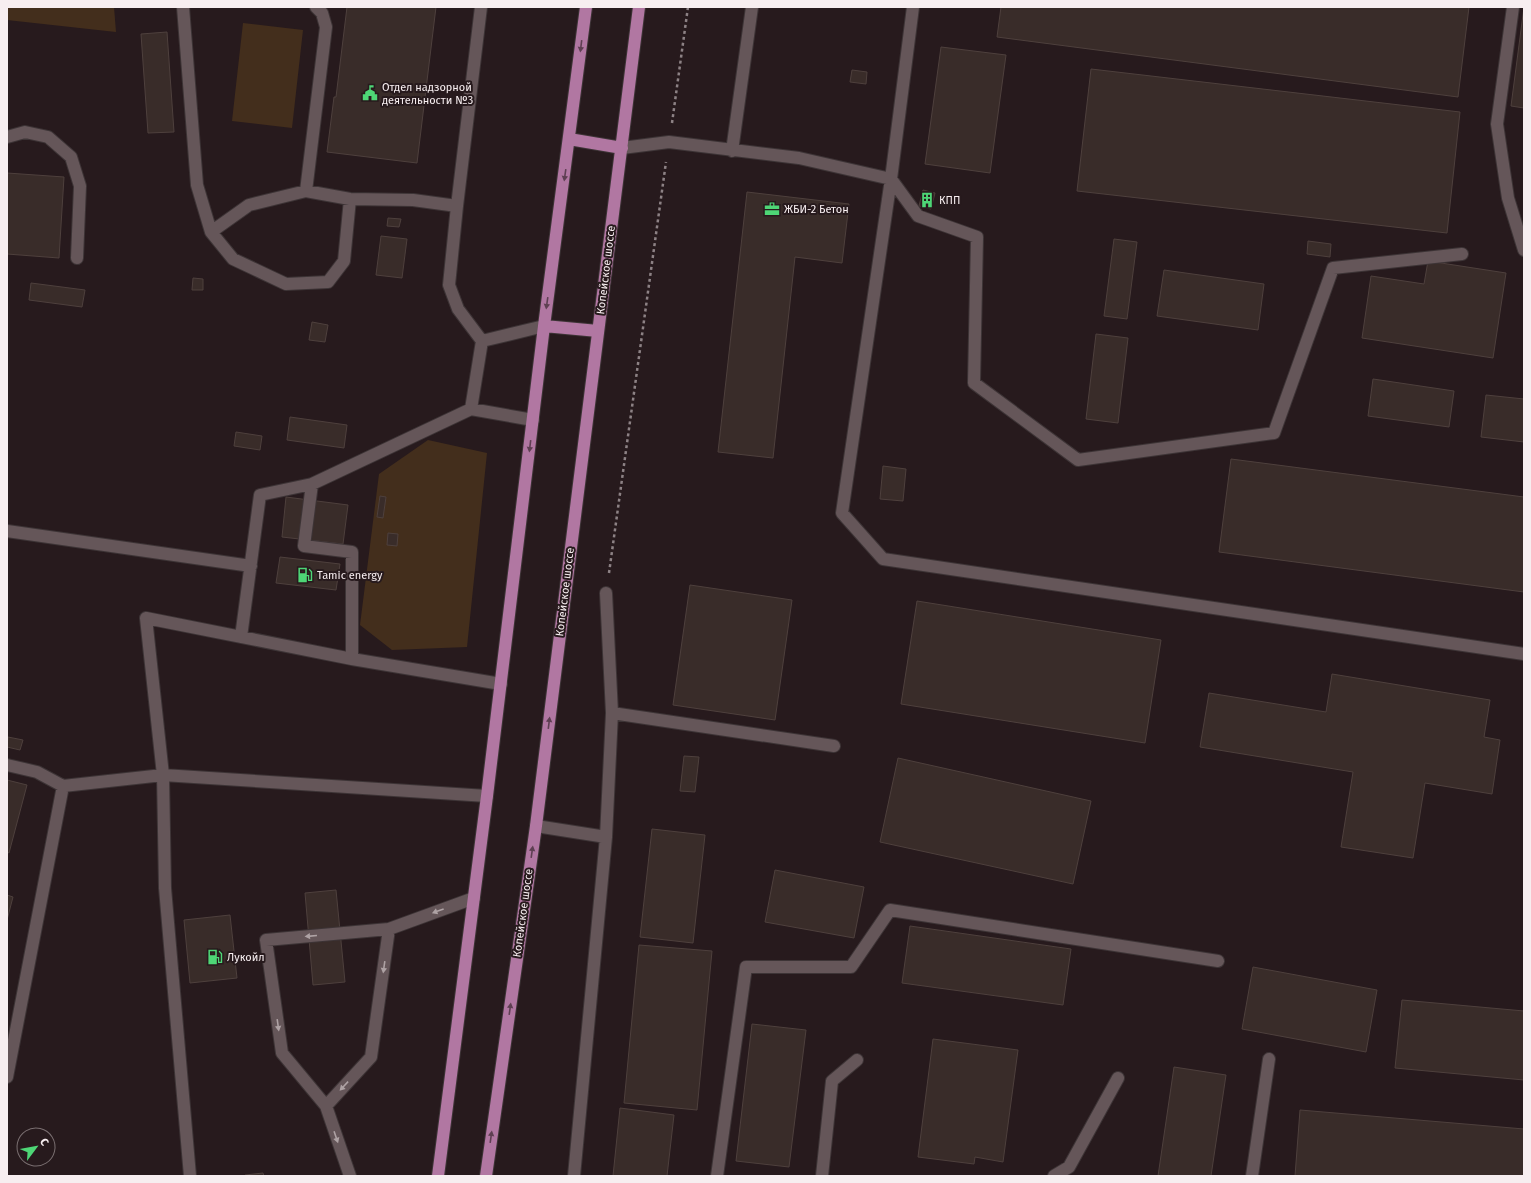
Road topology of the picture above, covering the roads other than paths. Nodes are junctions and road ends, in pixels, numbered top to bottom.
1 (182, 7) edge
2 (316, 7) edge
3 (481, 7) edge
4 (586, 7) edge
5 (639, 7) edge
6 (752, 7) edge
7 (913, 7) edge
8 (1513, 7) edge
9 (7, 137) edge
10 (569, 139) junction
11 (622, 148) junction
12 (732, 151) junction
13 (891, 179) junction
14 (306, 191) junction
15 (350, 199) junction
16 (457, 206) junction
17 (211, 232) junction
18 (1524, 250) edge
19 (1462, 254) dead end
20 (77, 258) dead end
21 (544, 326) junction
22 (598, 331) junction
23 (482, 341) junction
24 (470, 409) junction
25 (533, 420) junction
26 (312, 484) junction
27 (7, 531) edge
28 (251, 566) junction
29 (606, 593) road end
30 (241, 636) junction
31 (1524, 654) edge
32 (352, 658) junction
33 (500, 684) junction
34 (612, 713) junction
35 (834, 746) dead end
36 (7, 765) edge
37 (163, 776) junction
38 (63, 786) junction
39 (487, 796) junction
40 (536, 826) junction
41 (606, 837) junction
42 (474, 898) junction
43 (389, 929) junction
44 (1218, 961) dead end
45 (1269, 1059) dead end
46 (856, 1060) dead end
47 (7, 1077) edge
48 (1118, 1078) dead end
49 (326, 1106) junction
50 (190, 1176) edge
51 (350, 1176) edge
52 (438, 1176) edge
53 (486, 1176) edge
54 (574, 1176) edge
55 (717, 1176) edge
56 (822, 1176) edge
57 (1054, 1176) edge
58 (1252, 1176) edge

1 - 17 lane
2 - 14 lane
3 - 16 lane
4 -> 10 main road
5 - 11 main road, Копейское шоссе
6 - 12 lane
7 - 13 lane
8 - 18 lane
9 - 20 lane
10 - 11 main road
10 -> 21 main road
11 - 12 lane
11 - 22 main road, Копейское шоссе
12 - 13 lane
13 - 19 lane
13 - 31 lane
14 - 15 lane
14 - 17 lane
15 - 16 lane
15 - 17 lane
16 - 23 lane
21 - 22 main road
21 - 23 lane
21 - 25 main road
40 -> 22 main road, Копейское шоссе
23 - 24 lane
24 - 25 lane
24 - 26 lane
25 -> 33 main road
26 - 28 lane
26 - 32 lane
27 - 28 lane
28 - 30 lane
29 - 34 lane
30 - 32 lane
30 - 37 lane
32 - 33 lane
33 - 39 main road
34 - 35 lane
34 - 41 lane
36 - 38 lane
37 - 38 lane
37 - 39 lane
37 - 50 lane
38 - 47 lane
39 - 42 main road
40 - 41 lane
53 -> 40 main road, Копейское шоссе
41 - 54 lane
42 -> 43 lane
42 - 52 main road
43 -> 49 lane
43 -> 49 lane
44 - 55 lane
45 - 58 lane
46 - 56 lane
48 - 57 lane
49 -> 51 lane

